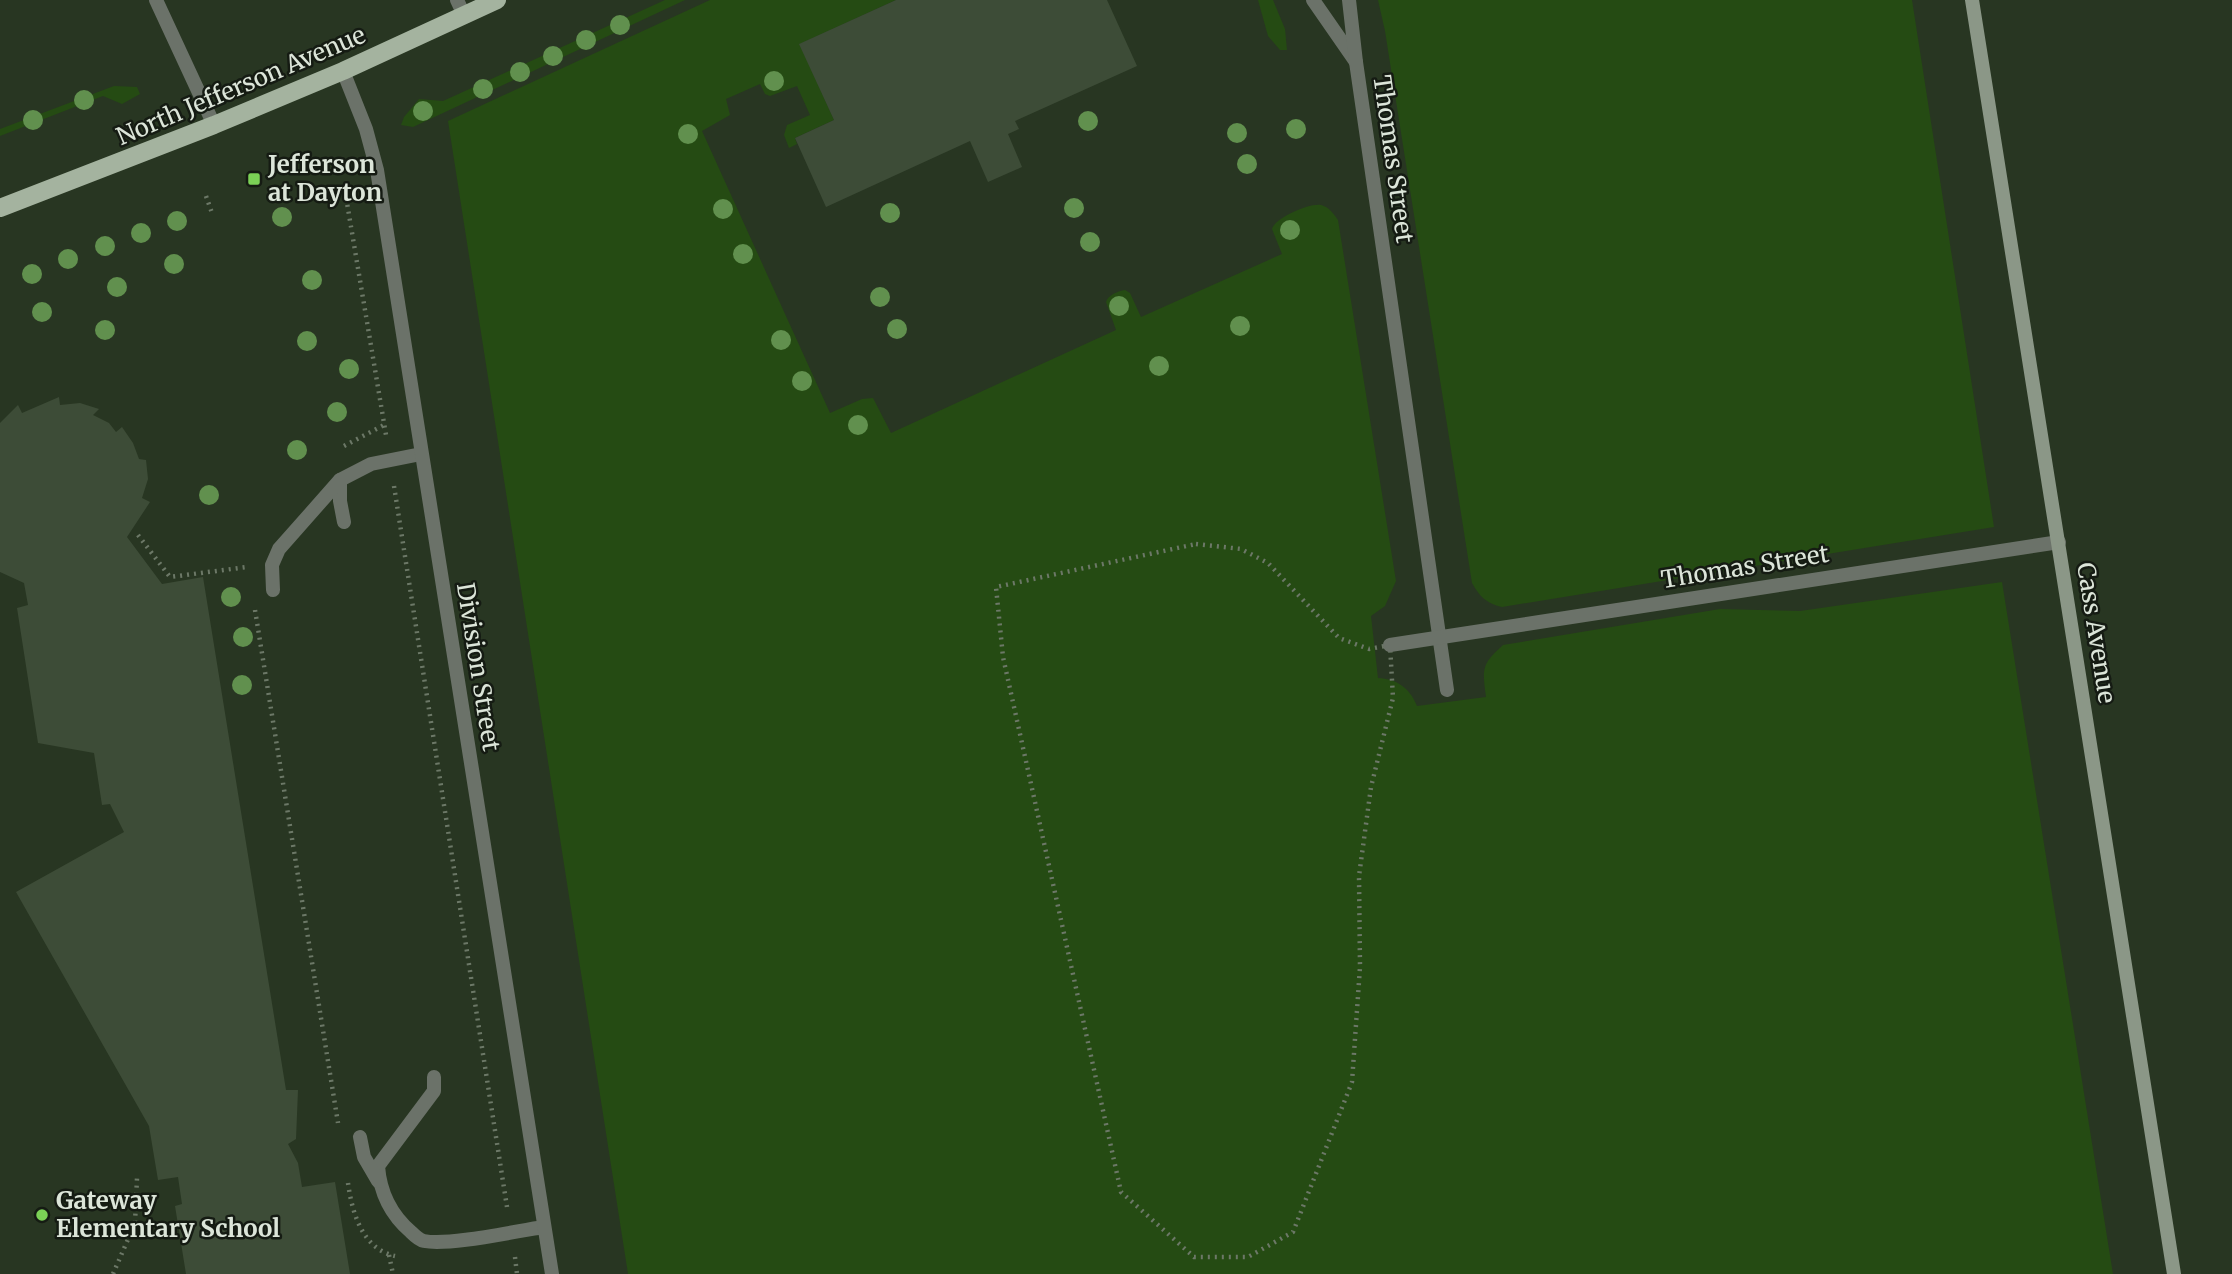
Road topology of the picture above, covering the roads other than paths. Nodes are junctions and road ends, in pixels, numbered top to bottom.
1 (156, 0) edge
2 (497, 0) edge
3 (1313, 0) edge
4 (1349, 0) edge
5 (1972, 0) edge
6 (461, 8) edge
7 (1356, 62) junction
8 (343, 71) junction
9 (214, 125) junction
10 (0, 208) edge
11 (421, 454) junction
12 (340, 480) junction
13 (344, 522) dead end
14 (2059, 542) junction
15 (273, 590) dead end
16 (1439, 638) junction
17 (1390, 645) road end
18 (1447, 690) dead end
19 (434, 1077) dead end
20 (360, 1137) dead end
21 (380, 1184) junction
22 (544, 1227) junction
23 (552, 1274) edge
24 (2174, 1274) edge

1 - 9 street
2 - 6 main road, North Jefferson Avenue
3 - 7 street, Thomas Street
4 - 7 street, Thomas Street
5 - 14 main road, Cass Avenue
6 - 8 main road, North Jefferson Avenue
7 - 16 street, Thomas Street
8 - 9 main road, North Jefferson Avenue
8 - 11 street, Division Street
9 - 10 main road, North Jefferson Avenue
11 - 12 street
11 - 22 street, Division Street
12 - 13 street
12 - 15 street
14 - 16 street, Thomas Street
14 - 24 main road, Cass Avenue
16 - 17 street, Thomas Street
16 - 18 street, Thomas Street
19 - 21 street
20 - 21 street
21 - 22 street
22 - 23 street, Division Street

